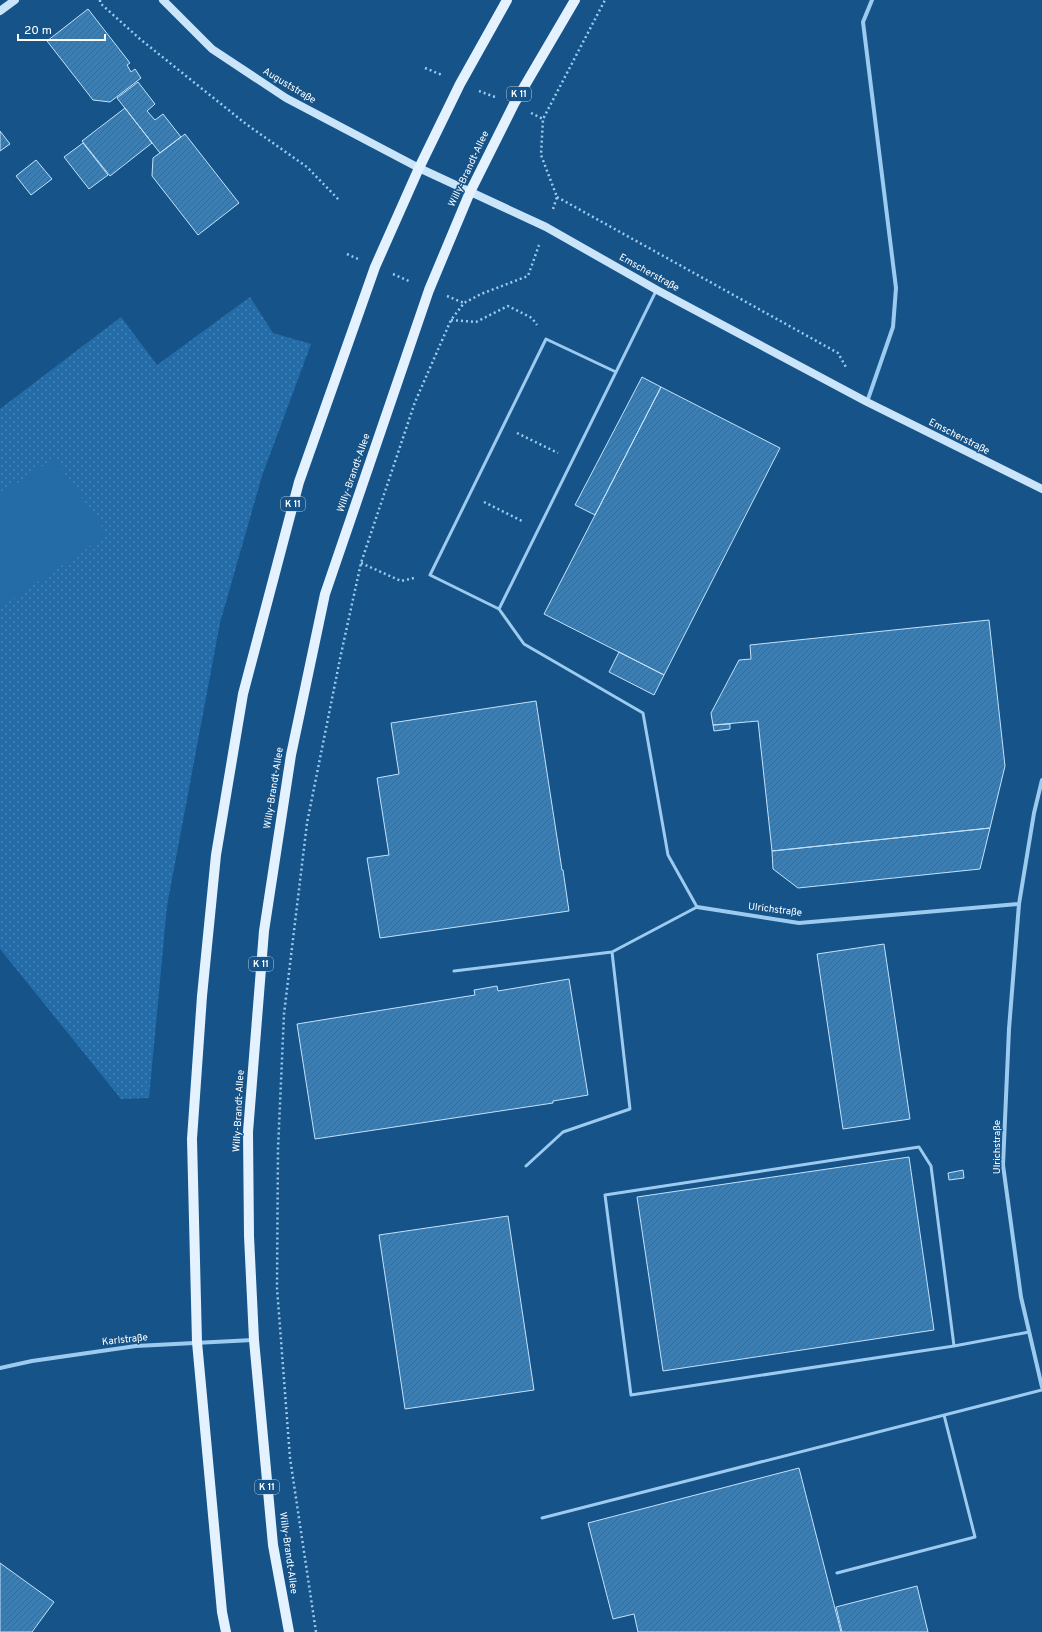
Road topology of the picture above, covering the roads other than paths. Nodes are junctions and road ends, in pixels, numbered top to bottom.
1 (15, 0) edge
2 (163, 0) edge
3 (507, 0) edge
4 (575, 0) edge
5 (872, 0) edge
6 (0, 11) edge
7 (419, 168) junction
8 (470, 192) junction
9 (657, 290) junction
10 (616, 372) junction
11 (867, 402) junction
12 (1042, 490) edge
13 (499, 609) junction
14 (1042, 780) edge
15 (1019, 904) junction
16 (697, 907) junction
17 (612, 952) junction
18 (454, 971) dead end
19 (526, 1166) dead end
20 (1029, 1332) junction
21 (254, 1340) junction
22 (197, 1342) junction
23 (954, 1346) junction
24 (0, 1368) edge
25 (1042, 1387) edge
26 (1042, 1390) edge
27 (944, 1415) junction
28 (542, 1518) dead end
29 (837, 1573) dead end
30 (226, 1632) edge
31 (289, 1632) edge

1 - 6 street
2 - 7 street, Auguststraße
3 - 7 main road, K 11
4 - 8 main road, Willy-Brandt-Allee / K 11
5 - 11 street
7 - 8 street, Emscherstraße
7 - 22 main road, K 11
8 - 9 street, Emscherstraße
8 - 21 main road, Willy-Brandt-Allee / K 11
9 - 10 lane
9 - 11 street, Emscherstraße
10 - 13 lane
10 - 13 lane
11 - 12 street, Emscherstraße
13 - 16 lane
14 - 15 street, Ulrichstraße
15 - 16 street, Ulrichstraße
15 - 20 street, Ulrichstraße
16 - 17 lane
17 - 18 lane
17 - 19 lane
20 - 23 lane
20 - 25 street, Ulrichstraße
21 - 22 street, Karlstraße
21 - 31 main road, Willy-Brandt-Allee / K 11
22 - 24 street, Karlstraße
22 - 30 main road, K 11
23 - 23 lane
26 - 27 lane
27 - 28 lane
27 - 29 lane

